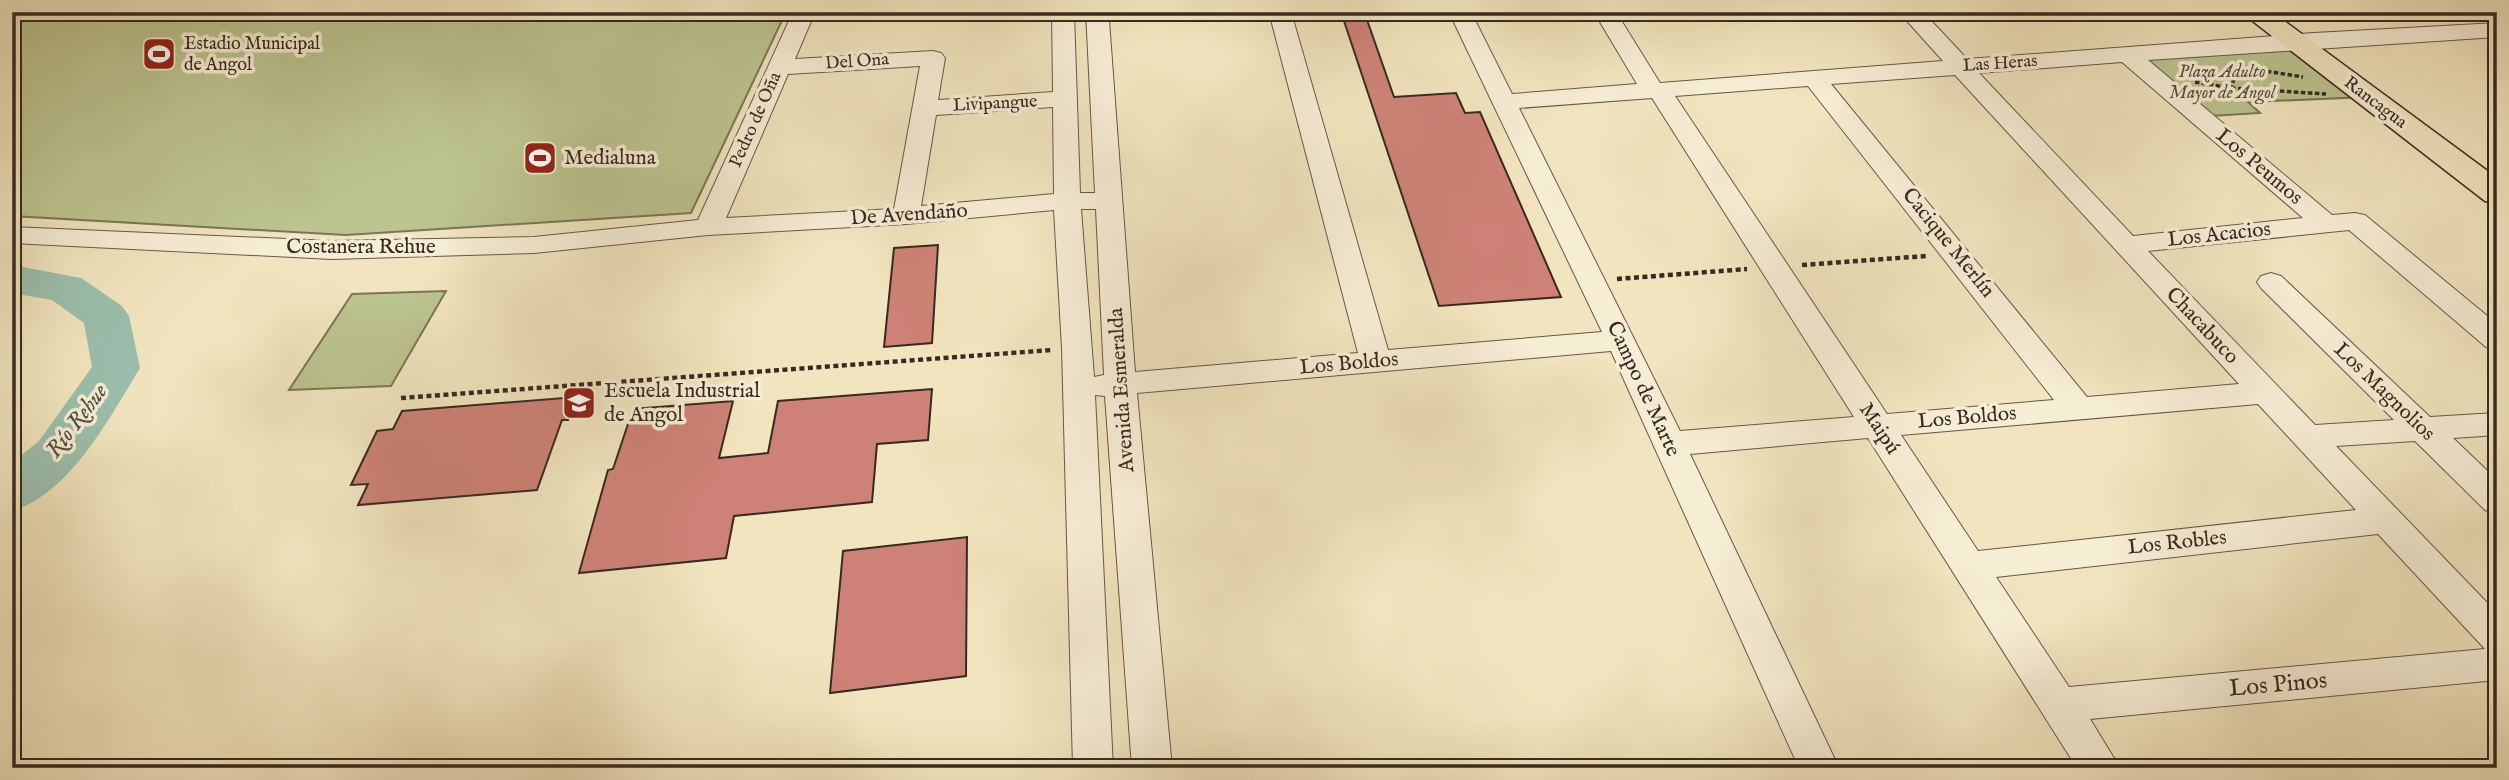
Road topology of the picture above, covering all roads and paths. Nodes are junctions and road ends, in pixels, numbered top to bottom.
1 (804, 12) edge
2 (1063, 12) edge
3 (1129, 12) edge
4 (1280, 12) edge
5 (1460, 12) edge
6 (1605, 12) edge
7 (1910, 12) edge
8 (2254, 12) edge
9 (2447, 12) edge
10 (1097, 13) edge
11 (2487, 31) edge
12 (2293, 41) junction
13 (2497, 44) edge
14 (2127, 54) junction
15 (2257, 62) dead end
16 (780, 67) junction
17 (1961, 67) junction
18 (1815, 78) junction
19 (2185, 80) dead end
20 (1102, 82) junction
21 (2231, 88) junction
22 (1656, 90) junction
23 (2337, 95) dead end
24 (1065, 98) junction
25 (1503, 102) junction
26 (925, 108) junction
27 (1103, 110) junction
28 (2497, 194) edge
29 (1068, 201) junction
30 (1110, 201) junction
31 (906, 216) junction
32 (2326, 224) junction
33 (708, 227) junction
34 (12, 235) edge
35 (2126, 245) junction
36 (2271, 282) dead end
37 (1620, 340) junction
38 (2497, 340) edge
39 (1077, 348) junction
40 (1376, 361) junction
41 (1120, 383) junction
42 (1078, 388) junction
43 (2266, 393) junction
44 (401, 398) dead end
45 (2079, 408) junction
46 (2497, 424) edge
47 (1878, 426) junction
48 (2423, 430) junction
49 (2306, 437) junction
50 (1668, 444) junction
51 (2497, 501) edge
52 (2385, 520) junction
53 (1969, 566) junction
54 (2497, 638) edge
55 (2497, 664) edge
56 (2059, 705) junction
57 (1093, 768) edge
58 (1152, 768) edge
59 (1819, 768) edge
60 (2100, 768) edge

1 - 16 street, Pedro de Oña
2 - 24 street, Avenida Esmeralda
3 - 10 street
4 - 40 street
5 - 25 street, Campo de Marte
6 - 22 street, Maipú
7 - 17 street, Chacabuco
8 - 12 main road, Rancagua
9 - 11 street
10 - 20 street, Avenida Esmeralda
11 - 12 street, Las Heras
11 - 13 street
12 - 14 street, Las Heras
12 - 28 main road, Rancagua
14 - 17 street, Las Heras
14 - 32 street, Los Peumos
15 - 21 path
16 - 26 street, Del Ona
16 - 33 street, Pedro de Oña
17 - 18 street, Las Heras
17 - 35 street, Chacabuco
18 - 22 street, Las Heras
18 - 45 street, Cacique Merlín
19 - 21 path
20 - 24 street
20 - 27 street, Avenida Esmeralda
21 - 23 path
22 - 25 street, Las Heras
22 - 47 street, Maipú
24 - 26 street, Livipangue
24 - 27 street
24 - 29 street, Avenida Esmeralda
25 - 37 street, Campo de Marte
26 - 31 street
27 - 30 street, Avenida Esmeralda
29 - 30 street, De Avendaño
29 - 31 street, De Avendaño
29 - 39 street, Avenida Esmeralda
30 - 41 street, Avenida Esmeralda
31 - 33 street, De Avendaño
32 - 35 street, Los Acacios
32 - 38 street, Los Acacios
33 - 34 street, Costanera Rehue
35 - 43 street, Chacabuco
36 - 48 street, Los Magnolios
37 - 40 street, Los Boldos
37 - 50 street, Campo de Marte
39 - 42 street, Avenida Esmeralda
39 - 44 path
40 - 41 street, Los Boldos
41 - 42 street, Los Boldos
41 - 58 street, Avenida Esmeralda
42 - 57 street, Avenida Esmeralda
43 - 45 street, Los Boldos
43 - 49 street, Chacabuco
45 - 47 street, Los Boldos
46 - 48 street
47 - 50 street, Los Boldos
47 - 53 street, Maipú
48 - 49 street
48 - 51 street, Los Magnolios
49 - 52 street, Chacabuco
50 - 59 street, Campo de Marte
52 - 53 street, Los Robles
52 - 54 street, Chacabuco
53 - 56 street, Maipú
55 - 56 street, Los Pinos
56 - 60 street, Maipú

